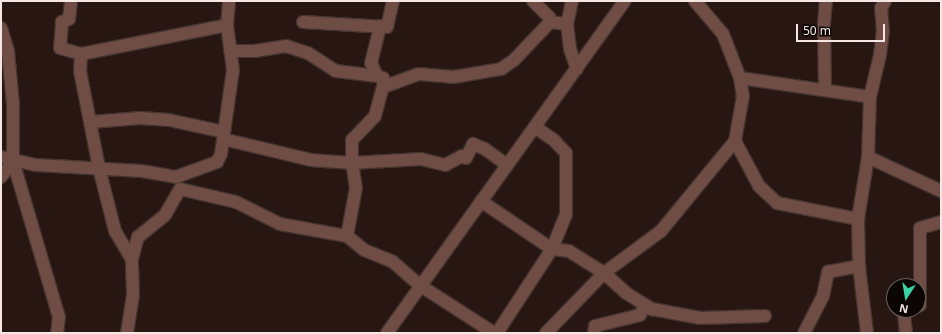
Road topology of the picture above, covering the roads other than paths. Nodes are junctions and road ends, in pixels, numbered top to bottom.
1 (71, 1) edge
2 (229, 1) edge
3 (393, 1) edge
4 (533, 1) edge
5 (572, 1) edge
6 (625, 1) edge
7 (695, 1) edge
8 (709, 1) edge
9 (826, 1) edge
10 (885, 1) edge
11 (704, 12) junction
12 (303, 22) dead end
13 (550, 22) junction
14 (567, 24) junction
15 (227, 25) junction
16 (380, 26) junction
17 (1, 28) edge
18 (230, 51) junction
19 (80, 54) junction
20 (577, 69) junction
21 (377, 76) junction
22 (740, 78) junction
23 (383, 87) junction
24 (825, 89) junction
25 (870, 97) junction
26 (90, 122) junction
27 (534, 127) junction
28 (223, 136) junction
29 (735, 141) junction
30 (1, 157) edge
31 (868, 157) junction
32 (13, 161) junction
33 (352, 163) junction
34 (507, 165) junction
35 (99, 168) junction
36 (1, 177) edge
37 (178, 183) junction
38 (941, 191) edge
39 (482, 201) junction
40 (858, 220) junction
41 (941, 222) edge
42 (347, 236) junction
43 (552, 249) junction
44 (132, 260) junction
45 (859, 266) junction
46 (604, 273) junction
47 (920, 278) edge
48 (421, 286) junction
49 (645, 305) junction
50 (765, 316) dead end
51 (904, 318) edge
52 (57, 333) edge
53 (127, 333) edge
54 (387, 333) edge
55 (494, 333) edge
56 (497, 333) edge
57 (546, 333) edge
58 (594, 333) edge
59 (804, 333) edge
60 (867, 333) edge
61 (906, 333) edge

1 - 19 street
2 - 15 street
3 - 16 street
4 - 13 street
5 - 14 street
6 - 20 street
7 - 11 street
8 - 11 street
9 - 24 street
10 - 25 street
11 - 22 street
12 - 16 street
13 - 14 street
13 - 23 street
14 - 20 street
15 - 18 street
15 - 19 street
16 - 21 street
17 - 32 street
18 - 21 street
18 - 28 street
19 - 26 street
20 - 27 street
21 - 23 street
22 - 24 street
22 - 29 street
23 - 33 street
24 - 25 street
25 - 31 street
26 - 28 street
26 - 35 street
27 - 34 street
27 - 43 street
28 - 33 street
28 - 37 street
29 - 40 street
29 - 46 street
30 - 32 street
31 - 38 street
31 - 40 street
32 - 35 street
32 - 36 street
32 - 52 street
33 - 34 street
33 - 42 street
34 - 39 street
35 - 37 street
35 - 44 street
37 - 42 street
37 - 44 street
39 - 43 street
39 - 48 street
40 - 45 street
41 - 47 street
42 - 48 street
43 - 46 street
43 - 56 street
44 - 53 street
45 - 59 street
45 - 60 street
46 - 49 street
46 - 57 street
48 - 54 street
48 - 55 street
49 - 50 street
49 - 58 street
51 - 61 street

